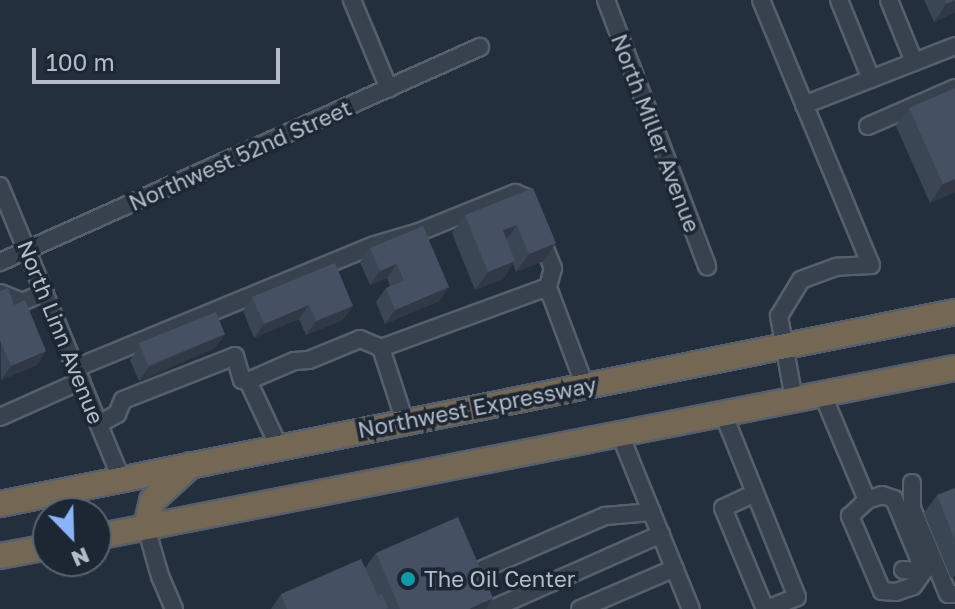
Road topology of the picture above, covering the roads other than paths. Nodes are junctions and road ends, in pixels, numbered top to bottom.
1 (352, 0) edge
2 (606, 0) edge
3 (761, 0) edge
4 (839, 0) edge
5 (889, 0) edge
6 (955, 46) edge
7 (480, 47) dead end
8 (914, 62) junction
9 (871, 79) junction
10 (955, 88) edge
11 (389, 89) junction
12 (804, 105) junction
13 (868, 126) dead end
14 (0, 186) edge
15 (28, 250) junction
16 (0, 262) edge
17 (707, 266) dead end
18 (547, 290) junction
19 (45, 292) junction
20 (0, 293) edge
21 (955, 312) edge
22 (786, 346) junction
23 (381, 348) junction
24 (955, 368) edge
25 (78, 375) junction
26 (248, 381) junction
27 (585, 386) junction
28 (822, 393) junction
29 (794, 399) junction
30 (723, 413) junction
31 (0, 417) edge
32 (405, 422) junction
33 (99, 424) junction
34 (619, 432) junction
35 (279, 447) junction
36 (192, 464) junction
37 (121, 478) junction
38 (912, 483) dead end
39 (753, 494) junction
40 (867, 500) junction
41 (0, 504) edge
42 (652, 512) junction
43 (146, 527) junction
44 (112, 534) edge
45 (661, 534) junction
46 (32, 550) edge
47 (0, 556) edge
48 (675, 568) junction
49 (924, 571) junction
50 (892, 579) junction
51 (955, 594) edge
52 (685, 607) edge
53 (174, 609) edge
54 (464, 609) edge
55 (492, 609) edge
56 (580, 609) edge
57 (766, 609) edge

1 - 11 street
2 - 17 street, North Miller Avenue
3 - 12 street
4 - 9 street
5 - 8 street
6 - 8 street
7 - 11 street, Northwest 52nd Street
8 - 9 street
9 - 12 street
10 - 13 street
11 - 15 street, Northwest 52nd Street
12 - 22 street
14 - 15 street, North Linn Avenue
15 - 16 street, Northwest 52nd Street
15 - 19 street, North Linn Avenue
18 - 23 street
18 - 25 street
18 - 27 street
19 - 20 street
19 - 25 street, North Linn Avenue
21 - 22 highway, Northwest Expressway
22 - 27 highway, Northwest Expressway
22 - 29 street
23 - 26 street
23 - 32 street
24 - 28 highway
25 - 31 street
25 - 33 street, North Linn Avenue
26 - 33 street
26 - 35 street
27 - 32 highway, Northwest Expressway
28 - 29 highway
28 - 40 street
29 - 30 highway
30 - 34 highway
30 - 39 street
32 - 35 highway, Northwest Expressway
33 - 37 street, North Linn Avenue
34 - 42 street
34 - 43 highway
35 - 36 highway, Northwest Expressway
36 - 37 highway, Northwest Expressway
36 - 43 highway
37 - 41 highway, Northwest Expressway
38 - 51 street
39 - 57 street
39 - 57 street
40 - 49 street
40 - 50 street
42 - 45 street
42 - 54 street
43 - 44 highway
43 - 53 street
45 - 48 street
45 - 55 street
46 - 47 highway
48 - 52 street
48 - 56 street
49 - 50 street
49 - 50 street

